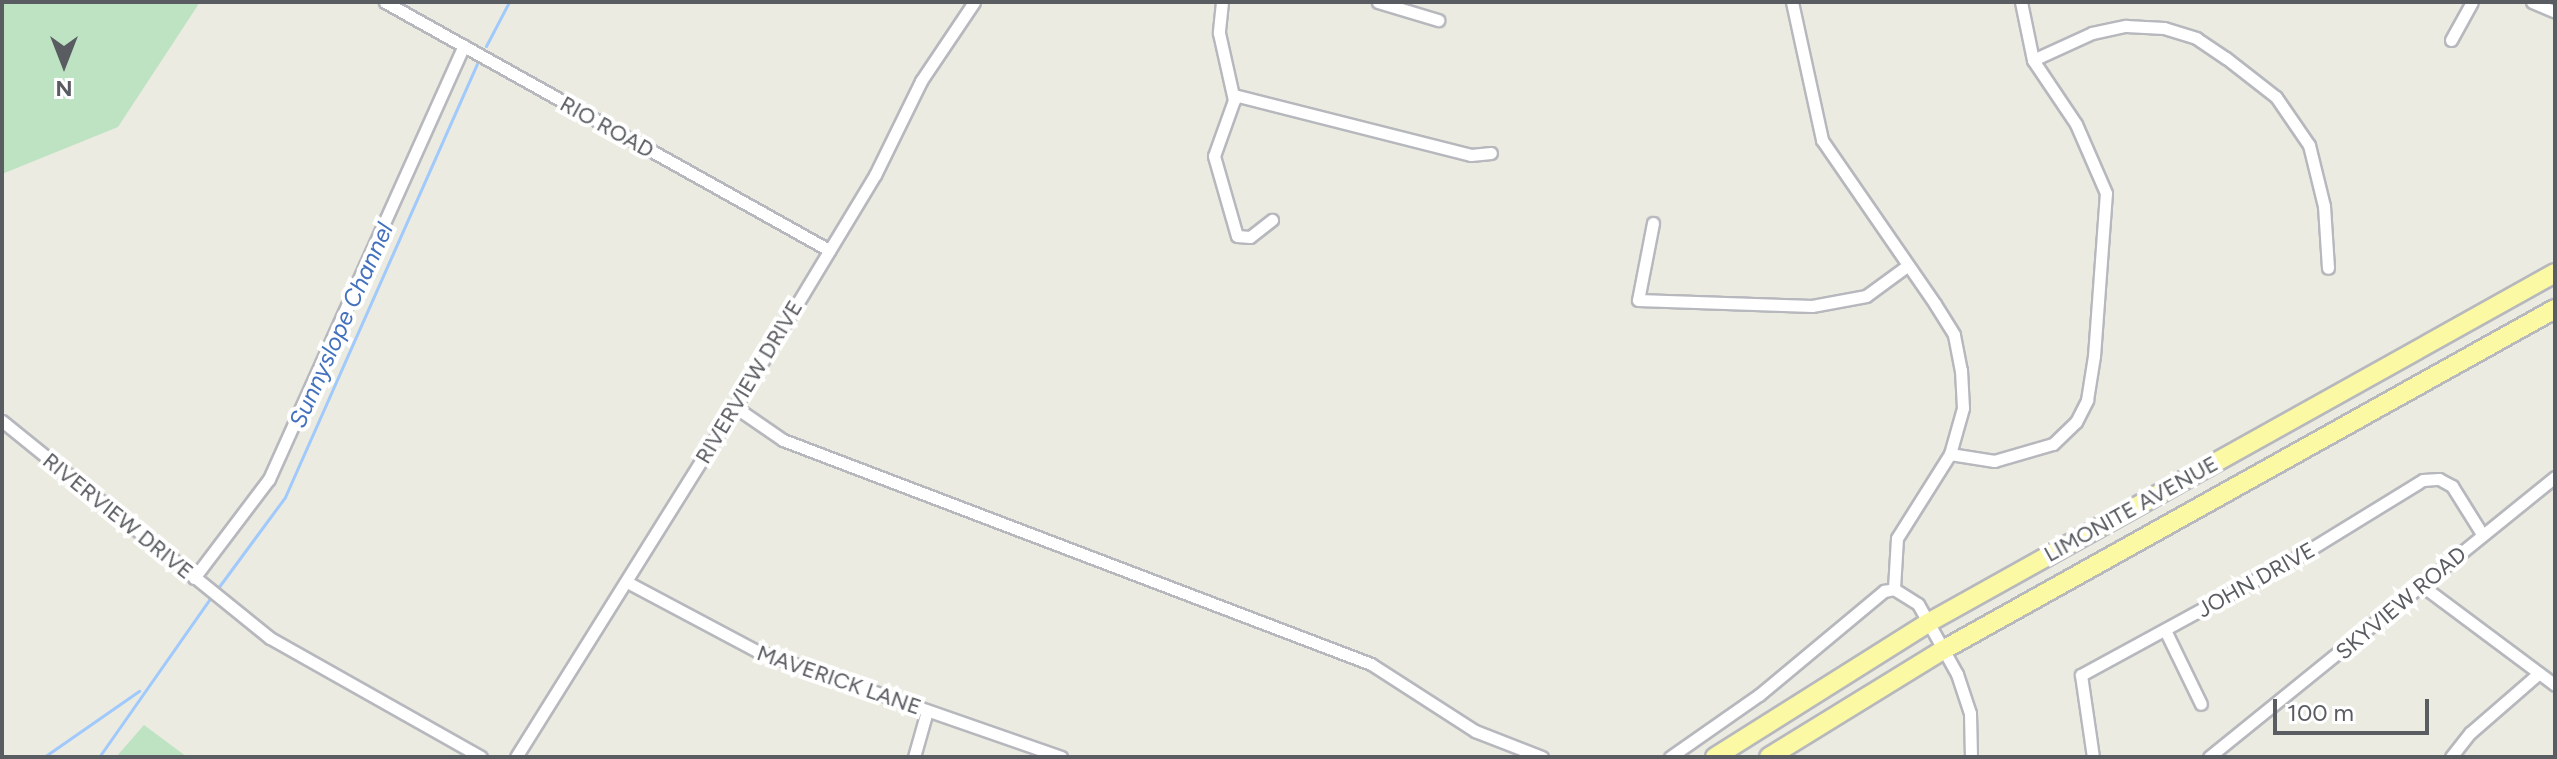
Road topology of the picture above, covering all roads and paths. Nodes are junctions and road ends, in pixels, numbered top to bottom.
1 (385, 2) edge
2 (974, 2) edge
3 (1222, 2) edge
4 (1378, 2) edge
5 (1792, 2) edge
6 (2021, 2) edge
7 (2472, 2) edge
8 (2532, 2) edge
9 (2555, 12) edge
10 (1438, 20) dead end
11 (2451, 40) dead end
12 (469, 49) junction
13 (2033, 60) junction
14 (1234, 95) junction
15 (1491, 153) dead end
16 (1272, 220) dead end
17 (1653, 223) dead end
18 (829, 250) junction
19 (1907, 266) junction
20 (2328, 268) dead end
21 (2555, 273) edge
22 (2555, 309) edge
23 (735, 407) junction
24 (2, 421) edge
25 (1950, 454) junction
26 (2555, 477) edge
27 (2482, 534) junction
28 (194, 578) junction
29 (627, 582) junction
30 (2421, 585) junction
31 (1894, 589) junction
32 (1926, 624) junction
33 (2165, 630) junction
34 (1943, 650) junction
35 (2539, 673) junction
36 (2555, 685) edge
37 (2201, 704) dead end
38 (927, 711) junction
39 (481, 757) edge
40 (516, 757) edge
41 (914, 757) edge
42 (1061, 757) edge
43 (1542, 757) edge
44 (1670, 757) edge
45 (1715, 757) edge
46 (1769, 757) edge
47 (1971, 757) edge
48 (2093, 757) edge
49 (2209, 757) edge
50 (2451, 757) edge

1 - 12 street, RIO ROAD
2 - 18 street, RIVERVIEW DRIVE
3 - 14 street
4 - 10 street
5 - 19 street
6 - 13 street
7 - 11 street
8 - 9 street
12 - 18 street, RIO ROAD
12 - 28 street
13 - 20 street
13 - 25 street
14 - 15 street
14 - 16 street
17 - 19 street
18 - 23 street, RIVERVIEW DRIVE
19 - 25 street
21 - 32 main road, LIMONITE AVENUE
22 - 34 main road, LIMONITE AVENUE
23 - 29 street, RIVERVIEW DRIVE
23 - 43 street
24 - 28 street, RIVERVIEW DRIVE
25 - 31 street
26 - 27 street, SKYVIEW ROAD
27 - 30 street, SKYVIEW ROAD
27 - 33 street, JOHN DRIVE
28 - 39 street, RIVERVIEW DRIVE
29 - 38 street, MAVERICK LANE
29 - 40 street, RIVERVIEW DRIVE
30 - 35 street
30 - 49 street, SKYVIEW ROAD
31 - 32 street
31 - 44 street
32 - 34 street
32 - 45 main road, LIMONITE AVENUE
33 - 37 street
33 - 48 street, JOHN DRIVE
34 - 46 main road, LIMONITE AVENUE
34 - 47 street
35 - 36 street
35 - 50 street
38 - 41 street
38 - 42 street, MAVERICK LANE

